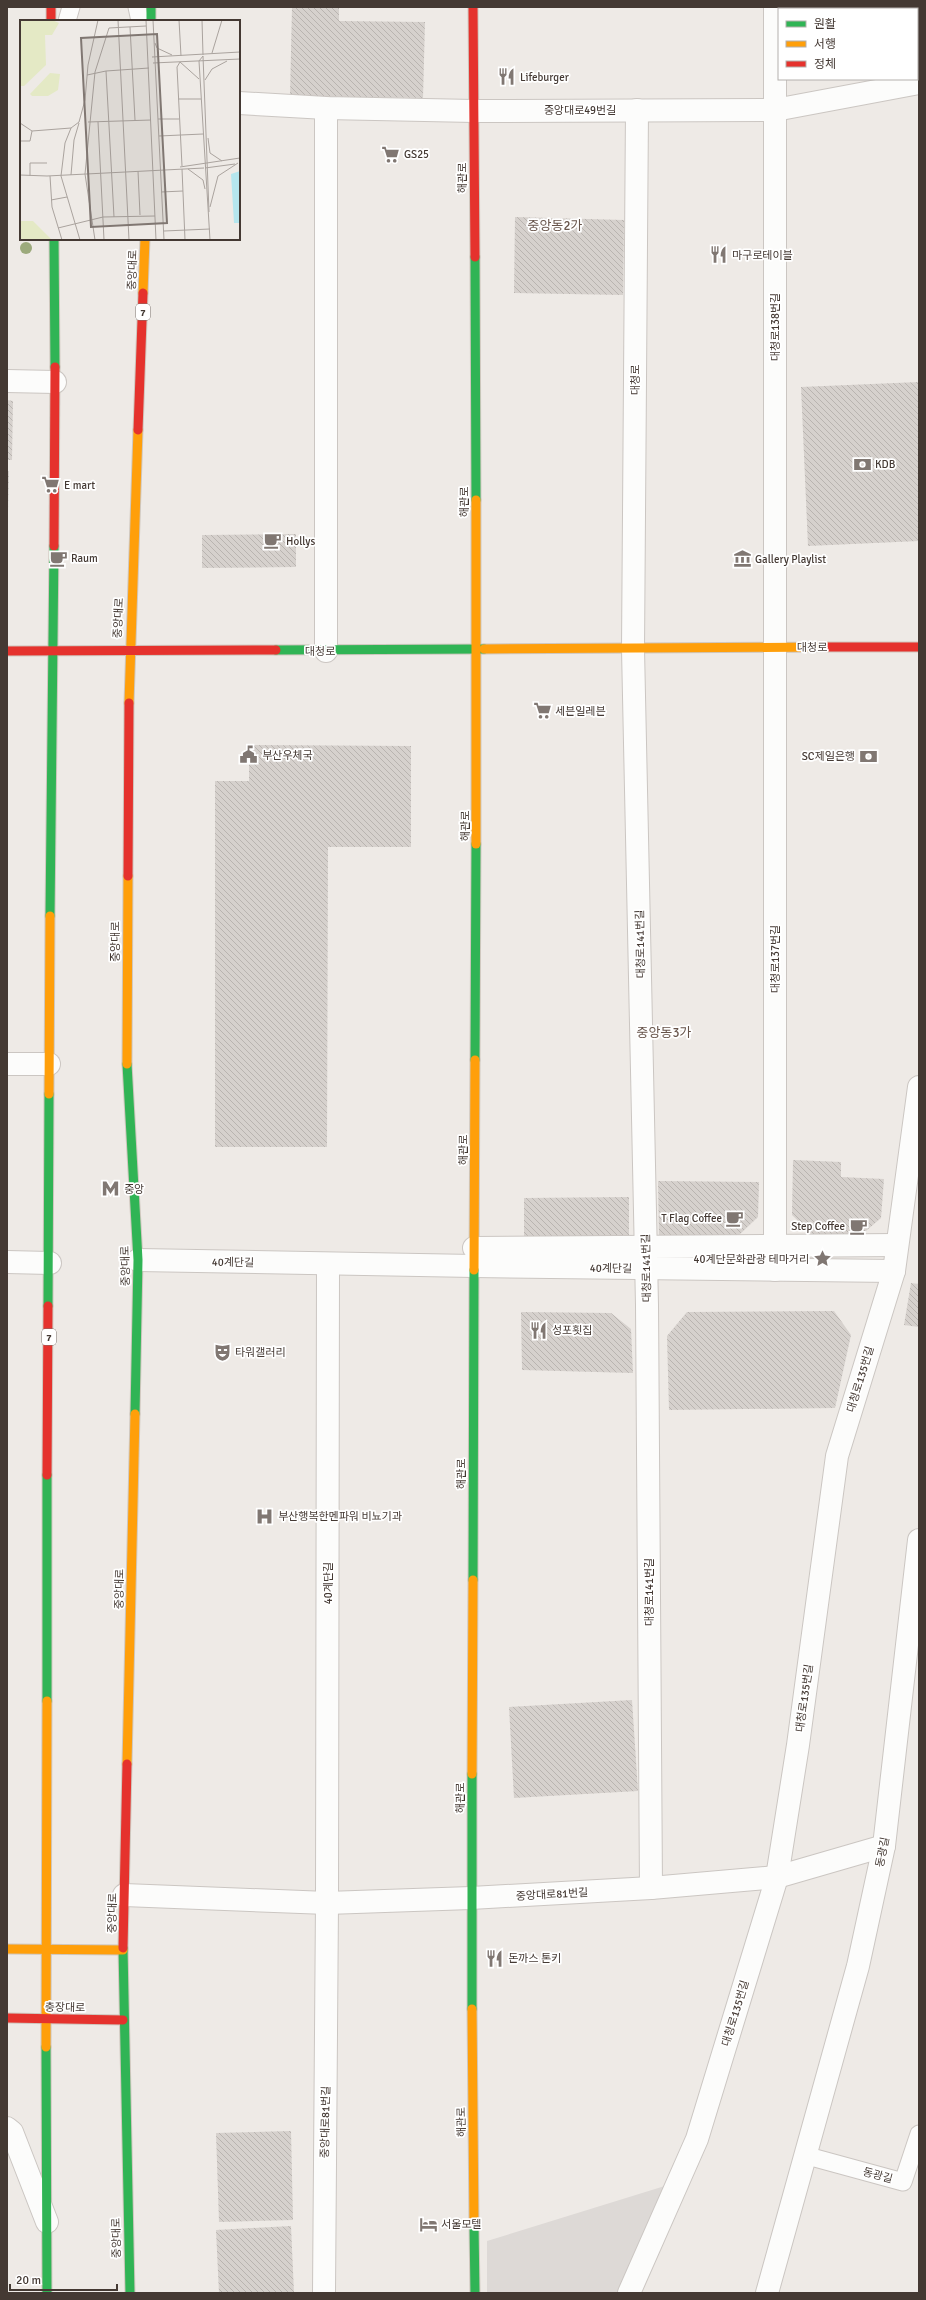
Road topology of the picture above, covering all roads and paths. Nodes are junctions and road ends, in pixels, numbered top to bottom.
1 (51, 7) edge
2 (71, 7) edge
3 (137, 7) edge
4 (151, 7) edge
5 (473, 7) edge
6 (775, 7) edge
7 (51, 20) edge
8 (67, 20) edge
9 (140, 20) edge
10 (151, 20) edge
11 (919, 83) edge
12 (240, 103) edge
13 (326, 108) junction
14 (637, 110) junction
15 (775, 110) junction
16 (474, 111) junction
17 (54, 240) edge
18 (145, 240) edge
19 (7, 381) edge
20 (55, 382) junction
21 (919, 647) edge
22 (775, 648) junction
23 (633, 649) junction
24 (478, 650) junction
25 (326, 651) junction
26 (7, 652) edge
27 (52, 652) junction
28 (129, 652) junction
29 (7, 1064) edge
30 (49, 1064) junction
31 (919, 1087) edge
32 (897, 1245) junction
33 (774, 1246) junction
34 (646, 1247) junction
35 (474, 1257) junction
36 (138, 1260) junction
37 (7, 1262) edge
38 (50, 1263) junction
39 (328, 1264) junction
40 (646, 1268) junction
41 (775, 1270) junction
42 (894, 1271) junction
43 (919, 1540) edge
44 (884, 1846) junction
45 (777, 1877) junction
46 (651, 1888) junction
47 (124, 1895) junction
48 (471, 1898) junction
49 (327, 1903) junction
50 (7, 1949) edge
51 (46, 1949) junction
52 (123, 1950) junction
53 (7, 2018) edge
54 (46, 2019) junction
55 (123, 2020) junction
56 (7, 2128) edge
57 (919, 2134) edge
58 (804, 2155) junction
59 (48, 2223) junction
60 (47, 2293) edge
61 (130, 2293) edge
62 (324, 2293) edge
63 (475, 2293) edge
64 (629, 2293) edge
65 (768, 2293) edge

1 - 7 main road
2 - 8 lane
3 - 9 lane
4 - 10 main road
5 - 16 main road, 해관로
6 - 15 street, 대청로138번길
11 - 15 street, 중앙대로49번길
12 - 13 street, 중앙대로49번길
13 - 16 street, 중앙대로49번길
13 - 25 street
14 - 15 street, 중앙대로49번길
14 - 16 street, 중앙대로49번길
14 - 23 street, 대청로
15 - 22 street, 대청로138번길
16 - 24 main road, 해관로
17 - 20 main road, 7
18 - 28 main road, 중앙대로 / 7
19 - 20 street
20 - 27 main road, 7
21 - 22 main road, 대청로
22 - 23 main road, 대청로
22 - 33 street, 대청로137번길
23 - 24 main road, 대청로
23 - 34 street, 대청로141번길
24 - 25 main road, 대청로
24 - 35 main road, 해관로
25 - 28 main road, 대청로
26 - 27 main road, 대청로
27 - 28 main road, 대청로
27 - 30 main road, 7
28 - 36 main road, 중앙대로 / 7
29 - 30 street
30 - 38 main road, 7
31 - 32 street, 대청로135번길
32 - 33 street
32 - 42 street, 대청로135번길
33 - 34 street
33 - 41 street, 대청로137번길
34 - 35 street
34 - 40 street, 대청로141번길
35 - 39 street, 40계단길
35 - 40 street, 40계단길
35 - 48 main road, 해관로
36 - 39 street, 40계단길
36 - 47 main road, 중앙대로 / 7
37 - 38 street
38 - 51 main road, 7
39 - 49 street, 40계단길
40 - 41 street, 40계단길
40 - 46 street, 대청로141번길
41 - 42 street, 40계단길
42 - 45 street, 대청로135번길
43 - 44 street, 동광길
44 - 45 street, 중앙대로81번길
44 - 58 street, 동광길
45 - 46 street, 중앙대로81번길
45 - 64 street, 대청로135번길
46 - 48 street, 중앙대로81번길
47 - 49 street, 중앙대로81번길
47 - 52 main road, 중앙대로 / 7
48 - 49 street, 중앙대로81번길
48 - 63 main road, 해관로
49 - 62 street, 중앙대로81번길
50 - 51 main road
51 - 52 main road
51 - 54 main road, 7
52 - 55 main road, 중앙대로 / 7
53 - 54 main road, 충장대로
54 - 55 main road, 충장대로
54 - 59 main road, 7
55 - 61 main road, 중앙대로 / 7
56 - 59 street
57 - 58 lane, 동광길
58 - 65 street, 동광길
59 - 60 main road, 7

